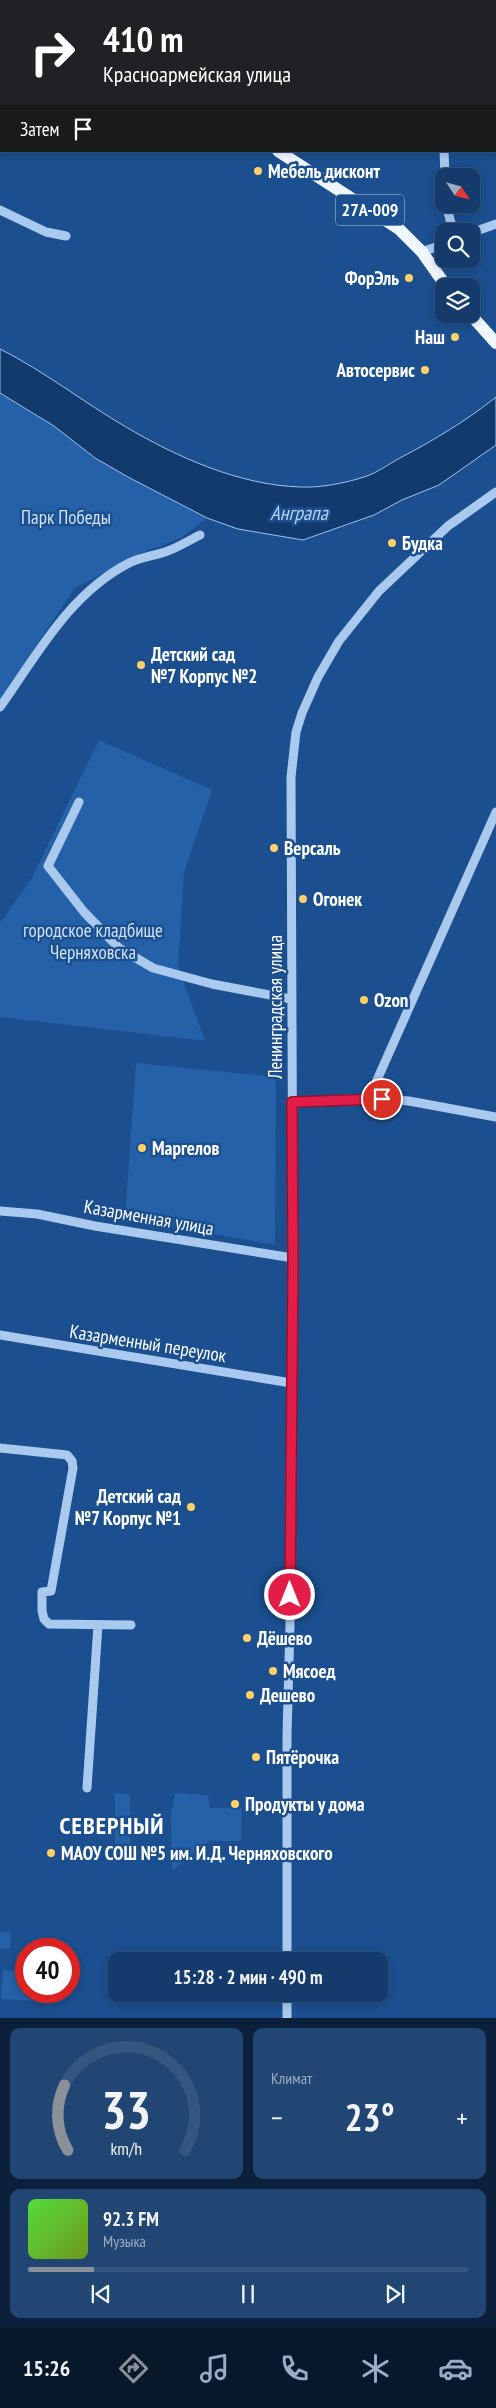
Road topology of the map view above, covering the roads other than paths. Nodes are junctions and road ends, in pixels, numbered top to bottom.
1 (280, 152) edge
2 (444, 152) edge
3 (445, 168) edge
4 (0, 210) edge
5 (496, 224) edge
6 (480, 230) edge
7 (66, 236) dead end
8 (435, 247) edge
9 (422, 252) junction
10 (440, 278) edge
11 (478, 323) edge
12 (496, 343) edge
13 (496, 492) edge
14 (200, 535) dead end
15 (0, 708) edge
16 (79, 802) dead end
17 (496, 812) edge
18 (291, 999) junction
19 (368, 1098) junction
20 (292, 1102) junction
21 (496, 1116) edge
22 (0, 1211) edge
23 (293, 1258) junction
24 (0, 1335) edge
25 (291, 1383) junction
26 (0, 1448) edge
27 (98, 1624) junction
28 (131, 1625) dead end
29 (87, 1788) dead end
30 (288, 1952) edge
31 (287, 2002) edge
32 (287, 2018) edge

1 - 9 main road, 27А-009
2 - 3 street
4 - 7 street
5 - 6 street
8 - 9 street
9 - 10 main road, 27А-009
11 - 12 main road
13 - 18 street, Ленинградская улица
14 - 15 street
16 - 18 street
17 - 19 street
18 - 20 street, Ленинградская улица
19 - 20 street
19 - 21 street
20 - 23 street, Ленинградская улица
22 - 23 street, Казарменная улица
23 - 25 street, Ленинградская улица
24 - 25 street, Казарменный переулок
25 - 30 street, Ленинградская улица
26 - 27 street
27 - 28 street
27 - 29 street
31 - 32 street

